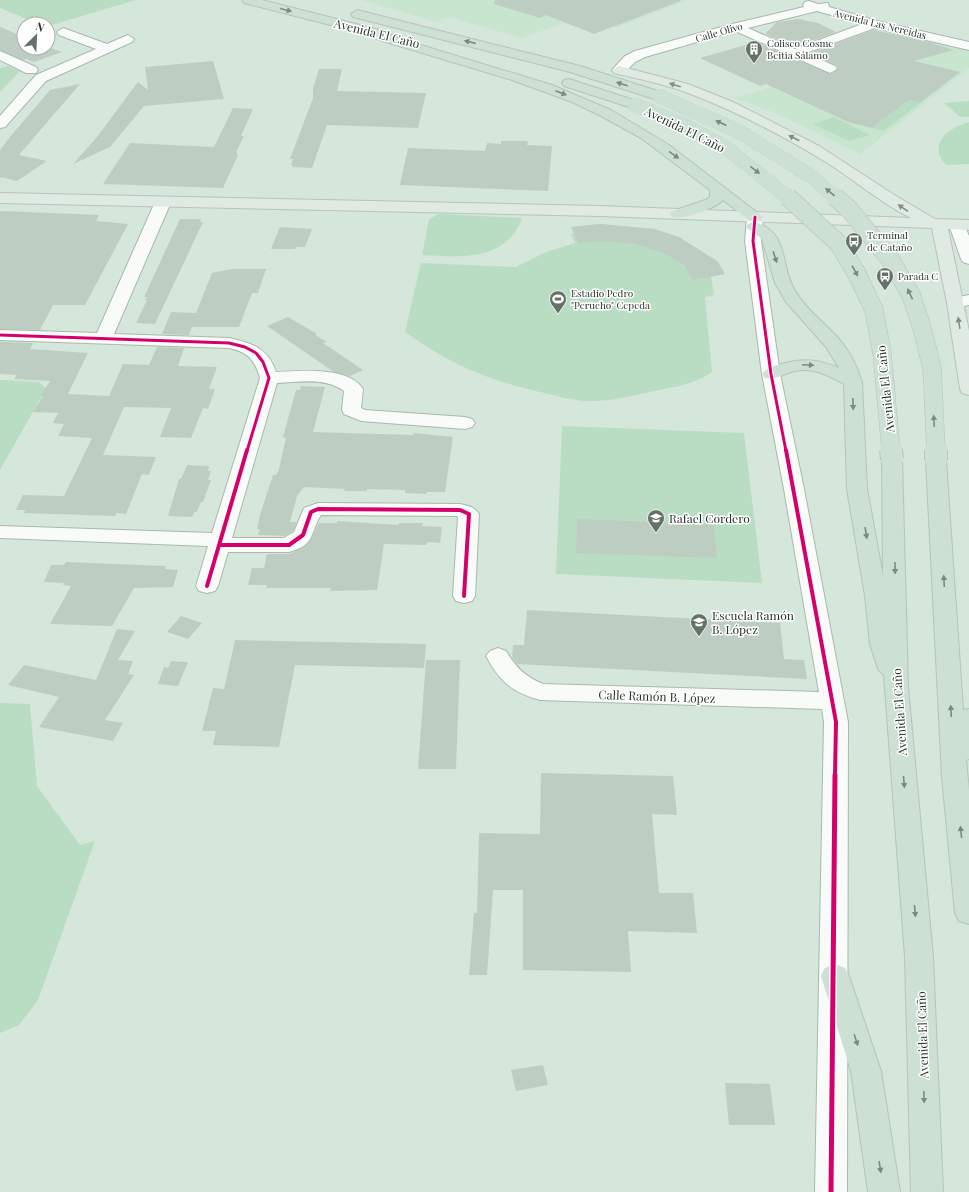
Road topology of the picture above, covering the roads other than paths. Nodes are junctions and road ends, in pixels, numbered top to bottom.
1 (248, 0) edge
2 (791, 0) edge
3 (804, 0) edge
4 (820, 7) junction
5 (342, 11) dead end
6 (874, 24) junction
7 (736, 27) junction
8 (364, 30) junction
9 (63, 32) dead end
10 (128, 39) dead end
11 (969, 45) edge
12 (492, 47) junction
13 (106, 48) junction
14 (796, 53) junction
15 (0, 55) edge
16 (830, 69) dead end
17 (31, 70) dead end
18 (618, 70) junction
19 (0, 124) edge
20 (718, 189) junction
21 (0, 198) edge
22 (163, 202) junction
23 (678, 214) junction
24 (754, 222) junction
25 (939, 224) junction
26 (963, 225) edge
27 (969, 259) edge
28 (962, 301) edge
29 (0, 335) edge
30 (103, 338) junction
31 (771, 374) junction
32 (269, 378) junction
33 (852, 382) junction
34 (969, 389) edge
35 (465, 423) dead end
36 (0, 532) edge
37 (220, 543) junction
38 (207, 586) dead end
39 (464, 596) dead end
40 (498, 656) dead end
41 (896, 687) junction
42 (833, 701) junction
43 (969, 717) edge
44 (955, 778) junction
45 (969, 913) edge
46 (835, 976) junction
47 (831, 1192) edge
48 (884, 1192) edge
49 (927, 1192) edge

1 -> 8 highway, Avenida El Caño
2 - 4 street, Avenida Las Nereidas
3 - 4 street, Avenida Las Nereidas
4 - 6 street, Avenida Las Nereidas
4 - 7 street, Calle Olivo
4 - 11 street, Avenida Las Nereidas
12 -> 5 highway, Avenida El Caño
6 - 11 street, Avenida Las Nereidas
6 - 14 street
7 - 14 street
7 - 18 street, Calle Olivo
8 -> 20 highway
8 -> 41 highway, Avenida El Caño, bridge
9 - 13 street
10 - 13 street
12 - 18 highway
44 -> 12 highway, Avenida El Caño, bridge
13 - 19 street
14 - 16 street
15 - 17 street
25 -> 18 main road
20 - 23 highway
20 - 24 highway
21 - 22 main road
22 - 23 main road
22 - 30 street
23 - 24 main road
24 - 25 main road
24 - 31 street
24 -> 33 highway
25 - 26 main road
25 - 28 main road
26 - 27 street
34 -> 28 main road
29 - 30 street
30 - 32 street
31 -> 33 highway
31 - 42 street
32 - 35 street
32 - 37 street
33 -> 41 highway
36 - 37 street
37 - 38 street
37 - 39 street
40 - 42 street, Calle Ramón B. López
41 -> 49 highway, Avenida El Caño
42 - 46 street
43 - 44 highway
45 -> 44 highway, Avenida El Caño
46 - 47 street
46 -> 48 highway

